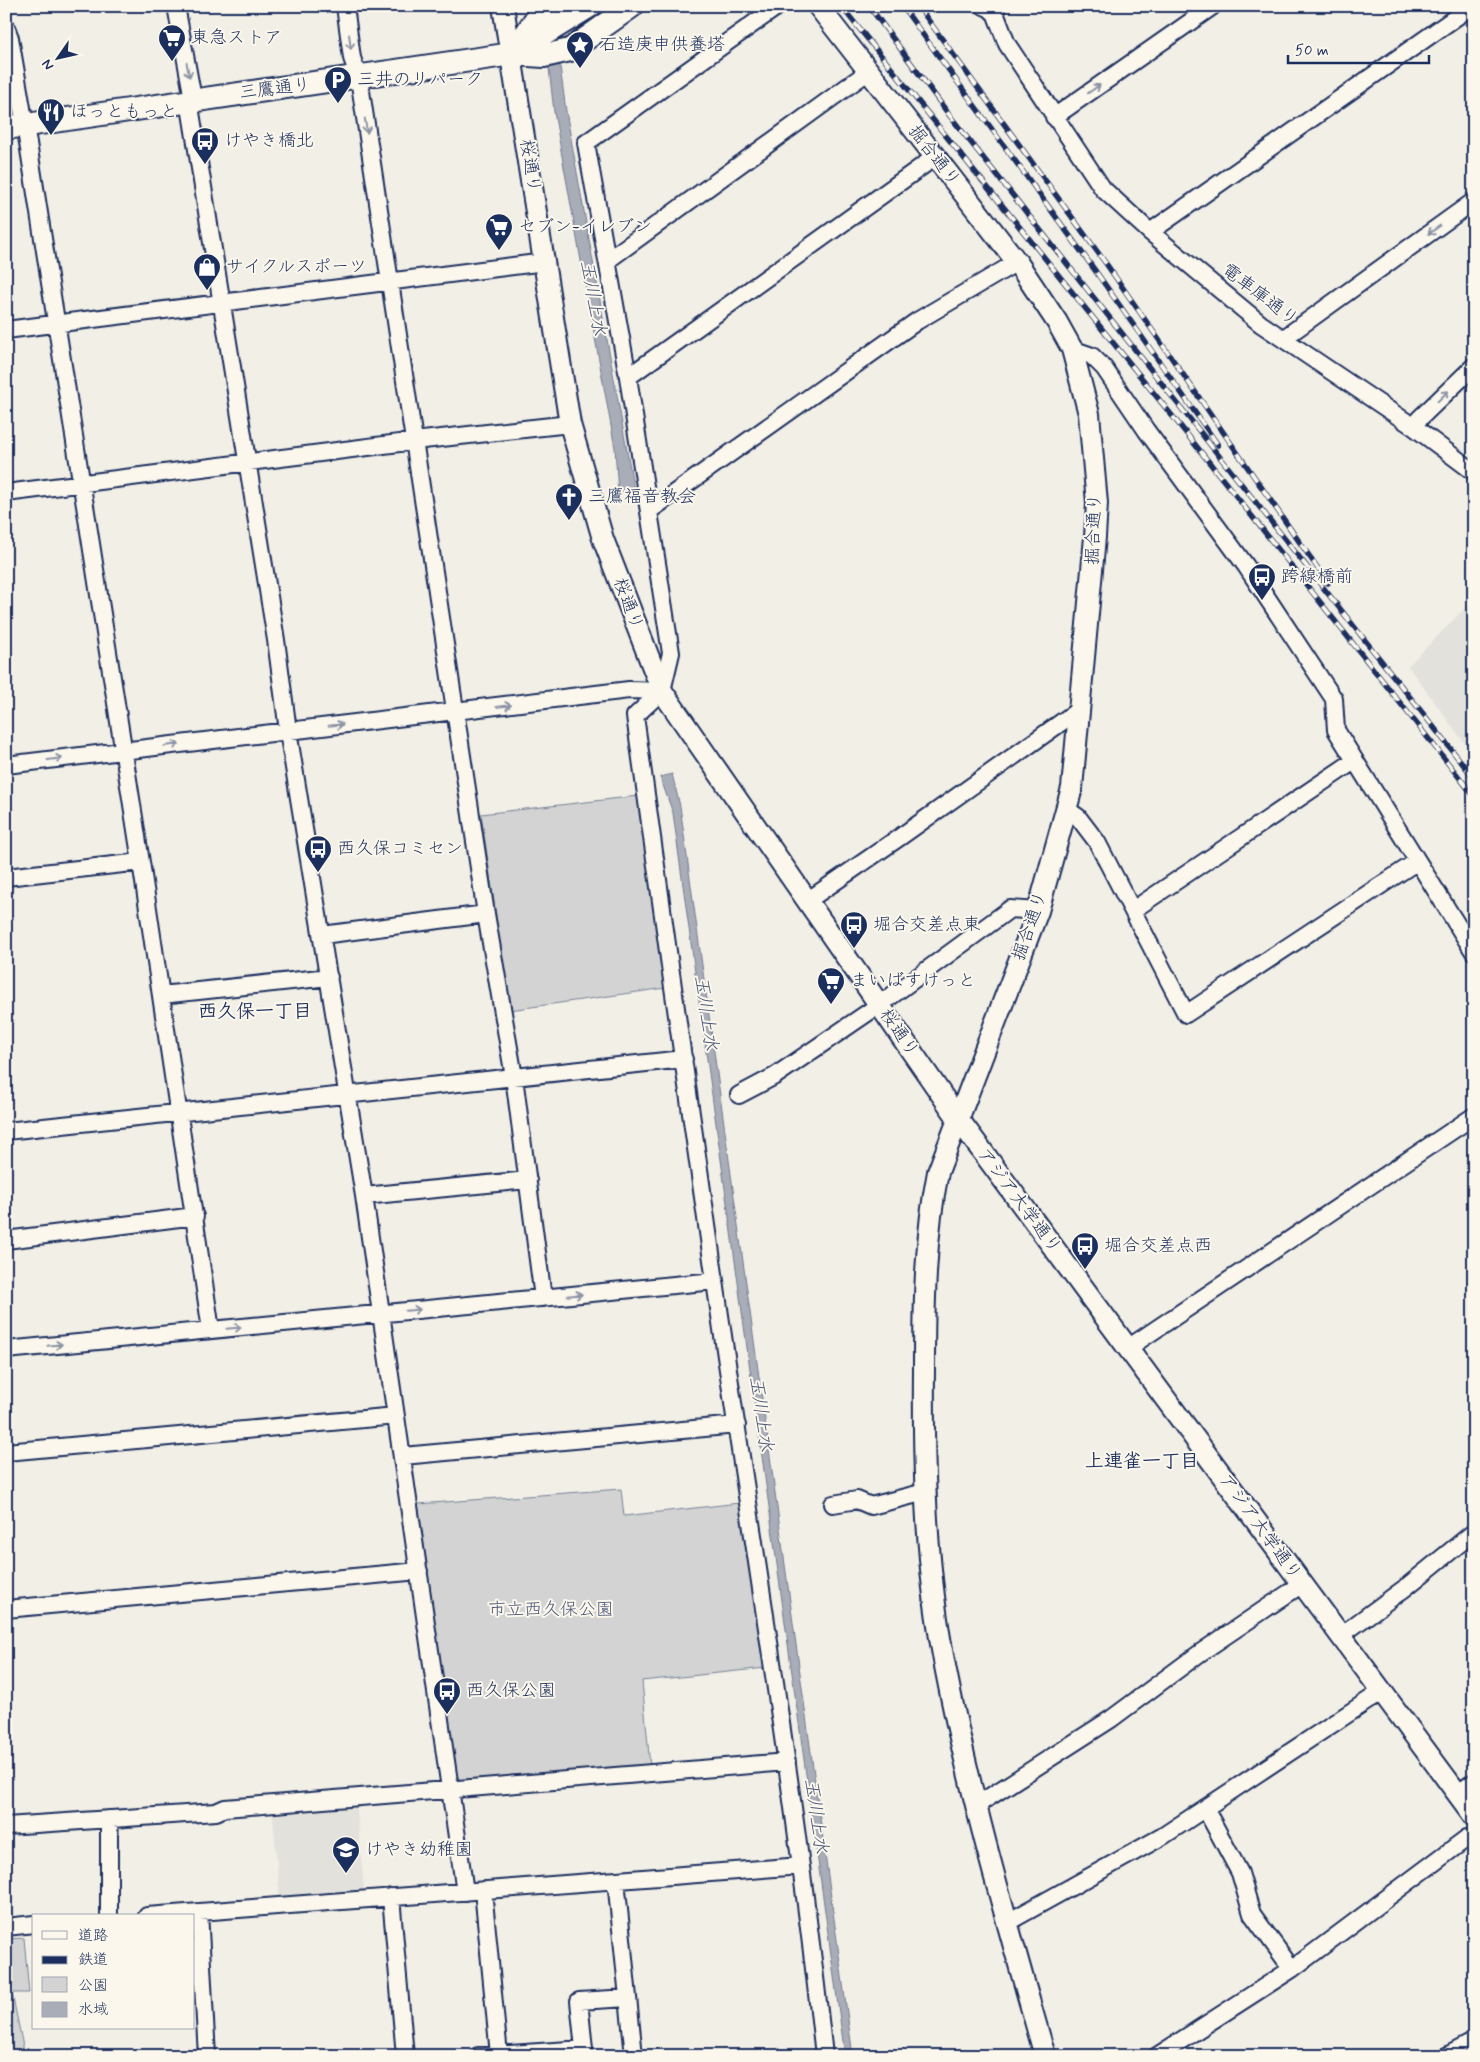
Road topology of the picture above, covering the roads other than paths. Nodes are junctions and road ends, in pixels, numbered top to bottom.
1 (176, 6) edge
2 (346, 6) edge
3 (504, 6) edge
4 (550, 6) edge
5 (590, 6) edge
6 (632, 6) edge
7 (778, 6) edge
8 (818, 6) edge
9 (1213, 6) edge
10 (1472, 6) edge
11 (990, 7) edge
12 (8, 34) edge
13 (512, 54) junction
14 (869, 71) junction
15 (359, 78) junction
16 (191, 99) junction
17 (1054, 116) junction
18 (16, 127) edge
19 (935, 157) junction
20 (1474, 202) edge
21 (1150, 232) junction
22 (608, 260) junction
23 (545, 262) junction
24 (1017, 262) junction
25 (390, 283) junction
26 (220, 303) junction
27 (55, 324) junction
28 (6, 330) edge
29 (1284, 338) junction
30 (1072, 349) junction
31 (1474, 366) edge
32 (628, 377) junction
33 (570, 424) junction
34 (1414, 427) junction
35 (414, 442) junction
36 (246, 464) junction
37 (1474, 472) edge
38 (80, 484) junction
39 (6, 493) edge
40 (649, 510) junction
41 (662, 691) junction
42 (1080, 709) junction
43 (456, 712) junction
44 (288, 731) junction
45 (124, 751) junction
46 (1354, 761) junction
47 (6, 765) edge
48 (1065, 808) junction
49 (141, 862) junction
50 (1416, 862) junction
51 (6, 877) edge
52 (807, 900) junction
53 (1134, 910) junction
54 (1038, 911) junction
55 (486, 914) junction
56 (322, 935) junction
57 (1474, 952) edge
58 (329, 976) junction
59 (161, 995) junction
60 (879, 1005) junction
61 (684, 1059) junction
62 (514, 1078) junction
63 (346, 1095) junction
64 (739, 1095) dead end
65 (179, 1113) junction
66 (1474, 1116) edge
67 (957, 1117) junction
68 (6, 1131) edge
69 (528, 1180) junction
70 (364, 1196) junction
71 (195, 1216) junction
72 (6, 1240) edge
73 (714, 1281) junction
74 (543, 1298) junction
75 (382, 1313) junction
76 (211, 1330) junction
77 (1128, 1348) junction
78 (6, 1350) edge
79 (396, 1416) junction
80 (737, 1425) junction
81 (6, 1452) edge
82 (403, 1456) junction
83 (925, 1492) junction
84 (833, 1504) dead end
85 (1474, 1532) edge
86 (419, 1571) junction
87 (1302, 1584) junction
88 (6, 1609) edge
89 (1340, 1636) junction
90 (1381, 1692) junction
91 (787, 1762) junction
92 (1474, 1782) edge
93 (450, 1788) junction
94 (1458, 1794) junction
95 (977, 1805) junction
96 (1204, 1808) junction
97 (1474, 1816) edge
98 (109, 1819) junction
99 (6, 1826) edge
100 (1467, 1838) dead end
101 (801, 1866) junction
102 (616, 1880) junction
103 (483, 1890) junction
104 (465, 1892) junction
105 (391, 1897) junction
106 (199, 1912) junction
107 (109, 1914) edge
108 (173, 1914) edge
109 (1008, 1922) junction
110 (32, 1924) edge
111 (6, 1927) edge
112 (1292, 1969) junction
113 (628, 1998) junction
114 (1474, 2039) edge
115 (499, 2055) edge
116 (207, 2056) edge
117 (405, 2056) edge
118 (478, 2056) edge
119 (634, 2056) edge
120 (824, 2056) edge
121 (1045, 2056) edge
122 (1157, 2056) edge
123 (1442, 2056) edge

1 -> 16 street
2 -> 15 street
3 - 13 street, 桜通り
4 - 13 main road
5 - 13 main road, 三鷹通り
6 - 13 main road
7 - 22 street
8 - 14 street, 掘合通り
17 -> 9 street
10 - 21 street
11 - 17 street, 電車庫通り
12 - 18 street
13 - 15 main road, 三鷹通り
13 - 23 street, 桜通り
14 - 19 street, 掘合通り
14 - 22 street
15 - 16 main road, 三鷹通り
15 -> 25 street
16 - 18 main road, 三鷹通り
16 - 26 street
17 - 21 street, 電車庫通り
18 - 27 street
19 - 24 street, 掘合通り
19 - 32 street
20 -> 29 street
21 - 29 street, 電車庫通り
22 - 32 street
23 - 25 street
23 - 33 street, 桜通り
24 - 30 street, 掘合通り
24 - 40 street
25 - 26 street
25 - 35 street
26 - 27 street
26 - 36 street
27 - 28 street
27 - 38 street
29 - 34 street, 電車庫通り
30 - 42 street, 掘合通り
30 - 46 street
34 -> 31 street
32 - 40 street
33 - 35 street
33 - 41 street, 桜通り
34 - 37 street, 電車庫通り
35 - 36 street
35 - 43 street
36 - 38 street
36 - 44 street
38 - 39 street
38 - 45 street
40 - 41 street
43 -> 41 street
41 - 52 street, 桜通り
41 - 61 street
42 - 48 street, 掘合通り
42 - 52 street
44 -> 43 street
43 - 55 street
45 -> 44 street
44 - 56 street
47 -> 45 street
45 - 49 street
46 - 50 street
46 - 53 street
48 - 53 street
48 - 54 street, 掘合通り
49 - 51 street
49 - 59 street
50 - 53 street
50 - 57 street
52 - 60 street, 桜通り
54 - 60 street
54 - 67 street, 掘合通り
55 - 56 street
55 - 62 street
56 - 58 street
58 - 59 street
58 - 63 street
59 - 65 street
60 - 64 street
60 - 67 street, 桜通り
61 - 62 street
61 - 73 street
62 - 63 street
62 - 69 street
63 - 65 street
63 - 70 street
65 - 68 street
65 - 71 street
66 - 77 street
67 - 77 street, アジア大学通り
67 - 83 street, 掘合通り
69 - 70 street
69 - 74 street
70 - 75 street
71 - 72 street
71 - 76 street
74 -> 73 street
73 - 80 street
75 -> 74 street
76 -> 75 street
75 - 79 street
78 -> 76 street
77 - 87 street, アジア大学通り
79 - 81 street
79 - 82 street
80 - 82 street
80 - 91 street
82 - 86 street
83 - 84 street
83 - 95 street, 掘合通り
85 - 89 street
86 - 88 street
86 - 93 street
87 - 89 street, アジア大学通り
87 - 95 street
89 - 90 street, アジア大学通り
90 - 94 street, アジア大学通り
90 - 96 street
91 - 93 street
91 - 101 street
92 - 94 street
93 - 98 street
93 - 104 street
94 - 97 street, アジア大学通り
95 - 109 street, 掘合通り
96 - 109 street
96 - 112 street
98 - 99 street
98 - 107 street
100 - 112 street
101 - 102 street
101 - 120 street
102 - 103 street
102 - 113 street
103 - 104 street
103 - 115 street
104 - 105 street
105 - 106 street
105 - 117 street
106 - 108 street
106 - 116 street
109 - 121 street, 掘合通り
110 - 111 street
112 - 122 street
113 - 115 street
113 - 119 street
114 - 123 street
115 - 118 street

